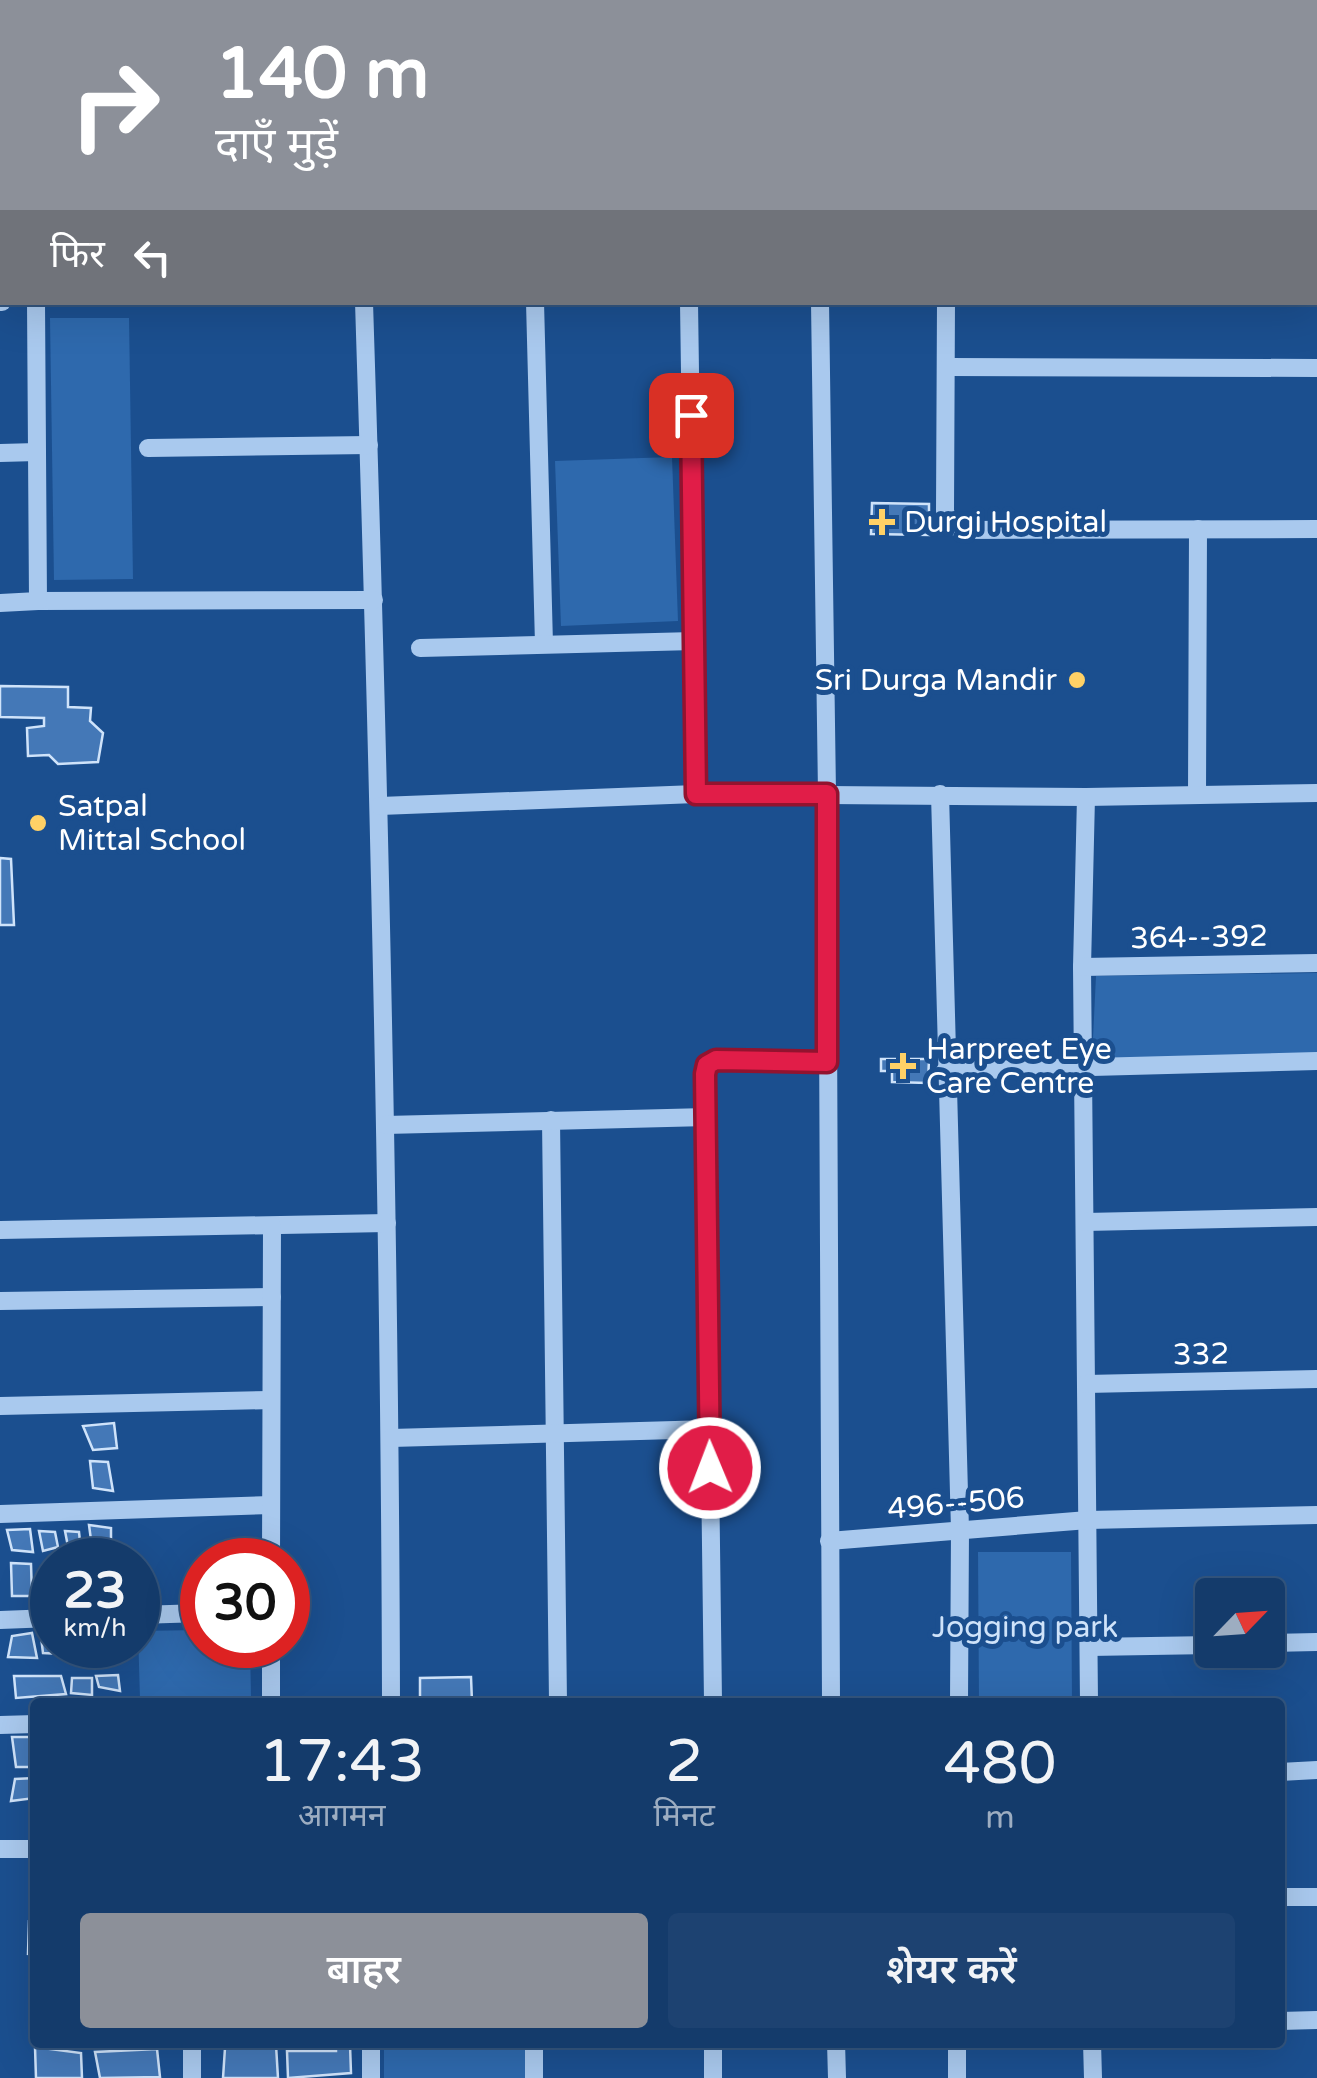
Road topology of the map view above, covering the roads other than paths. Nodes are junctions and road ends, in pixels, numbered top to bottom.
1 (36, 305) edge
2 (364, 305) edge
3 (535, 305) edge
4 (689, 305) edge
5 (820, 305) edge
6 (946, 305) edge
7 (948, 367) junction
8 (1317, 368) edge
9 (369, 445) junction
10 (148, 448) dead end
11 (37, 452) junction
12 (0, 453) edge
13 (1317, 528) edge
14 (1198, 529) junction
15 (374, 600) junction
16 (38, 601) junction
17 (0, 603) edge
18 (694, 641) junction
19 (544, 644) junction
20 (420, 648) dead end
21 (1317, 793) edge
22 (696, 794) junction
23 (827, 794) junction
24 (940, 794) junction
25 (1197, 796) junction
26 (1086, 798) junction
27 (380, 806) junction
28 (1317, 963) edge
29 (1082, 967) junction
30 (1317, 1061) edge
31 (827, 1062) junction
32 (1083, 1066) junction
33 (946, 1072) junction
34 (707, 1117) junction
35 (551, 1120) junction
36 (385, 1125) junction
37 (1317, 1217) edge
38 (387, 1222) junction
39 (1085, 1222) junction
40 (272, 1226) junction
41 (0, 1230) edge
42 (272, 1297) junction
43 (0, 1301) edge
44 (1317, 1378) edge
45 (1086, 1384) junction
46 (272, 1400) junction
47 (0, 1406) edge
48 (710, 1429) junction
49 (553, 1432) junction
50 (391, 1438) junction
51 (271, 1506) junction
52 (0, 1514) edge
53 (1317, 1515) edge
54 (1088, 1520) junction
55 (960, 1530) junction
56 (271, 1538) edge
57 (829, 1541) junction
58 (30, 1619) edge
59 (0, 1620) edge
60 (1317, 1642) edge
61 (1285, 1643) edge
62 (1195, 1644) edge
63 (1089, 1647) junction
64 (271, 1668) edge
65 (271, 1698) edge
66 (391, 1698) edge
67 (558, 1698) edge
68 (713, 1698) edge
69 (832, 1698) edge
70 (959, 1698) edge
71 (1089, 1698) edge
72 (30, 1724) edge
73 (0, 1725) edge
74 (1317, 1770) edge
75 (1285, 1772) edge
76 (30, 1848) edge
77 (0, 1849) edge
78 (1317, 1897) edge
79 (1285, 1898) edge
80 (1317, 2020) edge
81 (1285, 2021) edge
82 (192, 2048) edge
83 (371, 2048) edge
84 (534, 2048) edge
85 (712, 2048) edge
86 (836, 2048) edge
87 (957, 2048) edge
88 (1092, 2048) edge
89 (192, 2078) edge
90 (372, 2078) edge
91 (534, 2078) edge
92 (713, 2078) edge
93 (837, 2078) edge
94 (957, 2078) edge
95 (1092, 2078) edge

1 - 11 street
2 - 9 street
3 - 19 street
4 - 18 street
5 - 23 street
6 - 7 street
7 - 8 street
7 - 14 street
9 - 10 street
9 - 15 street
11 - 12 street
11 - 16 street
13 - 14 street
14 - 25 street
15 - 16 street
15 - 27 street
16 - 17 street
18 - 19 street
18 - 22 street
19 - 20 street
21 - 25 street
22 - 23 street
22 - 27 street
23 - 24 street
23 - 31 street
24 - 26 street
24 - 33 street
25 - 26 street
26 - 29 street
27 - 36 street
28 - 29 street, 364--392
29 - 32 street
30 - 32 street
31 - 34 street
31 - 57 street
32 - 33 street
32 - 39 street
33 - 55 street
34 - 35 street
34 - 48 street
35 - 36 street
35 - 49 street
36 - 38 street
37 - 39 street
38 - 40 street
38 - 50 street
39 - 45 street
40 - 41 street
40 - 42 street
42 - 43 street
42 - 46 street
44 - 45 street, 332
45 - 54 street
46 - 47 street
46 - 51 street
48 - 49 street
48 - 68 street
49 - 50 street
49 - 67 street
50 - 66 street
51 - 52 street
51 - 56 street
53 - 54 street, 496--506
54 - 55 street, 496--506
54 - 63 street
55 - 57 street, 496--506
55 - 70 street
57 - 69 street
58 - 59 street
60 - 61 street
62 - 63 street
63 - 71 street
64 - 65 street
72 - 73 street
74 - 75 street
76 - 77 street
78 - 79 street
80 - 81 street
82 - 89 street
83 - 90 street
84 - 91 street
85 - 92 street
86 - 93 street
87 - 94 street
88 - 95 street

